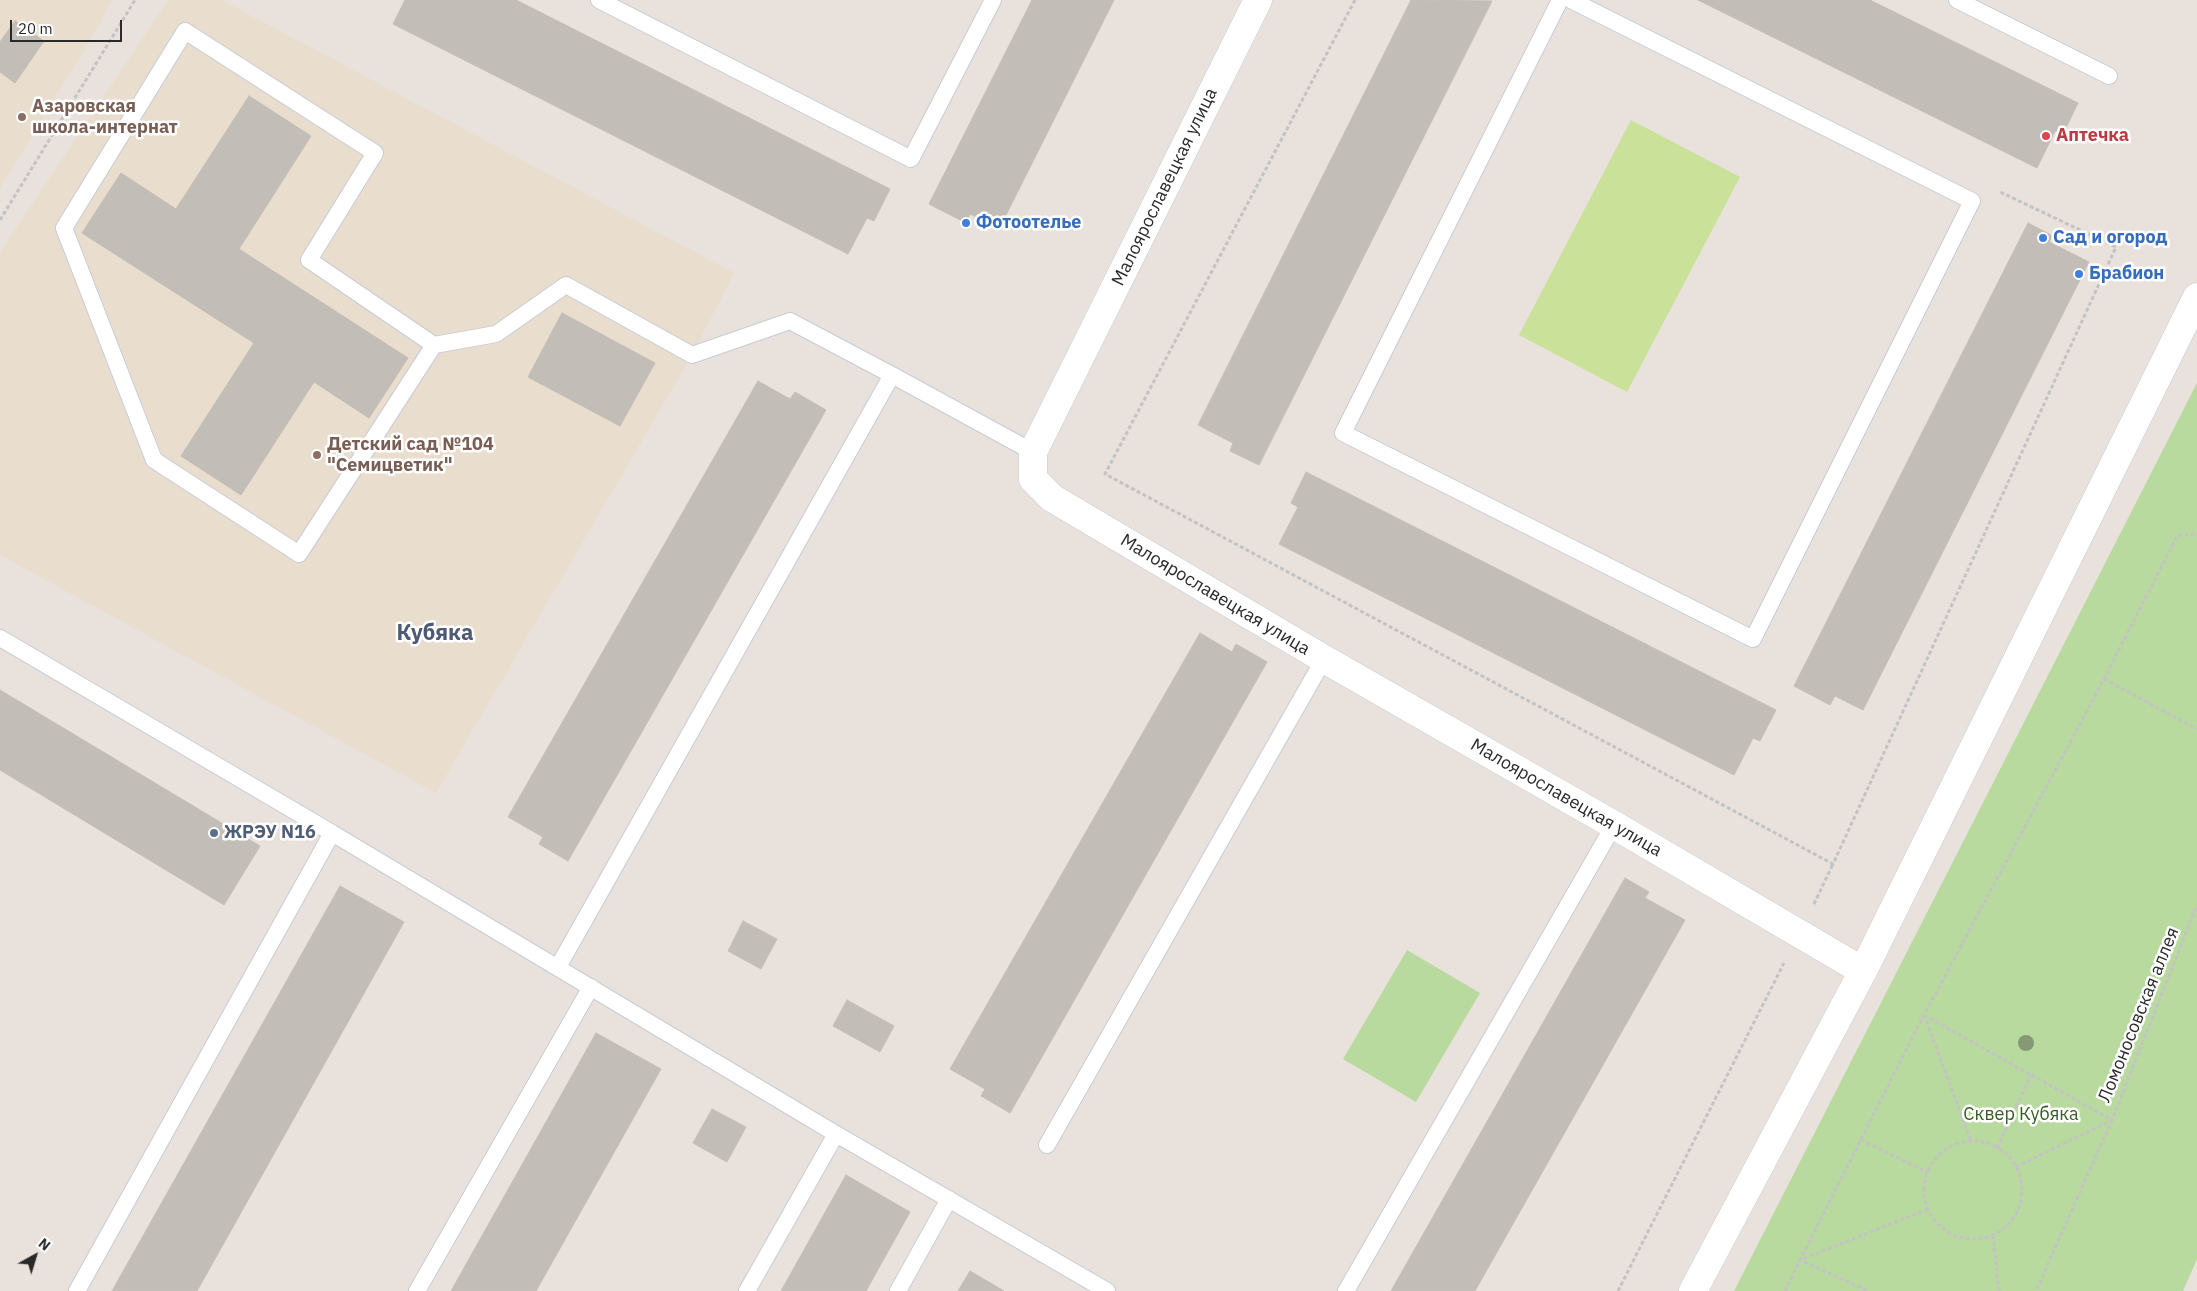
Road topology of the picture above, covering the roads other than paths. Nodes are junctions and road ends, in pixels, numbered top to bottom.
1 (599, 0) edge
2 (993, 0) edge
3 (1258, 0) edge
4 (1560, 0) edge
5 (1571, 0) edge
6 (1957, 0) edge
7 (2109, 76) dead end
8 (2197, 297) edge
9 (434, 346) junction
10 (892, 375) junction
11 (1033, 452) junction
12 (0, 638) edge
13 (1324, 659) junction
14 (1614, 825) junction
15 (332, 833) junction
16 (558, 967) junction
17 (1863, 970) junction
18 (591, 986) junction
19 (836, 1134) junction
20 (1047, 1145) dead end
21 (949, 1198) junction
22 (1700, 1289) edge
23 (77, 1291) edge
24 (417, 1291) edge
25 (747, 1291) edge
26 (898, 1291) edge
27 (1107, 1291) edge
28 (1346, 1291) edge

1 - 2 lane
3 - 11 street, Малоярославецкая улица
4 - 5 lane
6 - 7 lane
8 - 17 street
9 - 9 lane
9 - 10 lane
10 - 11 lane
10 - 16 lane
11 - 13 street, Малоярославецкая улица
12 - 15 lane
13 - 14 street, Малоярославецкая улица
13 - 20 lane
14 - 17 street, Малоярославецкая улица
14 - 28 lane
15 - 16 lane
15 - 23 lane
16 - 18 lane
17 - 22 street
18 - 19 lane
18 - 24 lane
19 - 21 lane
19 - 25 lane
21 - 26 lane
21 - 27 lane

